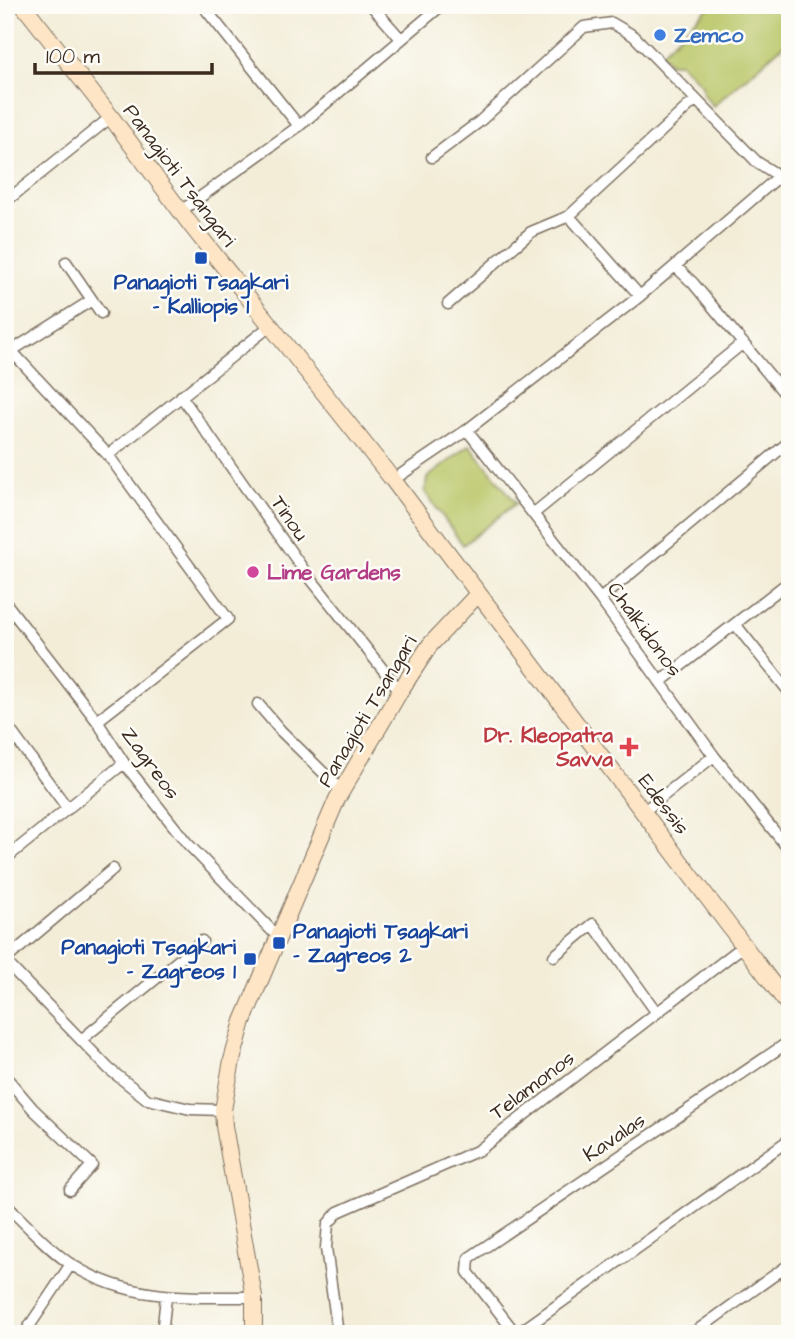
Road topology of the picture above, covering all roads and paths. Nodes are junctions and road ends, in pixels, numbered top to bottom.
1 (23, 5) edge
2 (206, 5) edge
3 (371, 5) edge
4 (442, 5) edge
5 (401, 39) junction
6 (695, 100) junction
7 (111, 117) junction
8 (299, 126) junction
9 (432, 157) dead end
10 (790, 167) edge
11 (779, 176) junction
12 (5, 202) edge
13 (181, 211) junction
14 (569, 216) junction
15 (66, 262) dead end
16 (676, 267) junction
17 (640, 296) junction
18 (92, 300) junction
19 (448, 304) dead end
20 (101, 313) dead end
21 (270, 326) junction
22 (743, 343) junction
23 (8, 347) edge
24 (181, 396) junction
25 (790, 400) edge
26 (467, 430) junction
27 (790, 441) edge
28 (108, 455) junction
29 (393, 480) junction
30 (533, 514) junction
31 (790, 581) edge
32 (478, 594) junction
33 (600, 599) junction
34 (5, 602) edge
35 (735, 624) junction
36 (660, 682) junction
37 (400, 691) junction
38 (790, 693) edge
39 (258, 704) dead end
40 (97, 720) junction
41 (5, 723) edge
42 (714, 756) junction
43 (124, 763) junction
44 (342, 791) junction
45 (68, 809) junction
46 (644, 811) junction
47 (790, 851) edge
48 (5, 859) edge
49 (113, 869) dead end
50 (278, 937) junction
51 (202, 941) dead end
52 (742, 947) junction
53 (554, 956) dead end
54 (5, 960) edge
55 (790, 1007) edge
56 (657, 1013) junction
57 (81, 1040) junction
58 (790, 1041) edge
59 (7, 1082) edge
60 (223, 1110) junction
61 (790, 1139) edge
62 (70, 1190) dead end
63 (5, 1204) edge
64 (71, 1264) junction
65 (790, 1264) edge
66 (166, 1297) junction
67 (254, 1297) junction
68 (24, 1334) edge
69 (162, 1334) edge
70 (254, 1334) edge
71 (338, 1334) edge
72 (516, 1334) edge
73 (692, 1334) edge

1 - 7 main road, Panagioti Tsangari
2 - 8 street
3 - 5 street
4 - 5 street
5 - 8 street
6 - 9 street
6 - 11 street
6 - 14 street
7 - 12 street
7 - 13 main road, Panagioti Tsangari
8 - 13 street
10 - 11 street
11 - 16 street
13 - 21 main road, Panagioti Tsangari
14 - 17 street
14 - 19 street
15 - 18 street
16 - 17 street
16 - 22 street
17 - 26 street
18 - 20 street
18 - 23 street
21 - 24 street
21 - 29 main road, Panagioti Tsangari
22 - 25 street
22 - 30 street
23 - 28 street
24 - 28 street
24 - 37 street, Tinou
26 - 29 street
26 - 30 street, Chalkidonos
27 - 33 street
28 - 40 street
29 - 32 main road, Panagioti Tsangari
30 - 33 street, Chalkidonos
31 - 35 street
32 - 37 main road, Panagioti Tsangari
32 - 46 main road, Edessis
33 - 36 street, Chalkidonos
34 - 40 street, Zagreos
35 - 36 street
35 - 38 street
36 - 42 street, Chalkidonos
37 - 44 main road, Panagioti Tsangari
39 - 44 street
40 - 43 street, Zagreos
41 - 45 street
42 - 46 street
42 - 47 street, Chalkidonos
43 - 45 street
43 - 50 street, Zagreos
44 - 50 main road, Panagioti Tsangari
45 - 48 street
46 - 52 main road, Edessis
49 - 54 street
50 - 60 main road, Panagioti Tsangari
51 - 57 street
52 - 55 main road, Edessis
52 - 56 street, Telamonos
53 - 56 street
54 - 57 street
56 - 71 street, Telamonos
57 - 60 street
58 - 72 street, Kavalas
59 - 62 street
60 - 67 main road, Panagioti Tsangari
61 - 72 street
63 - 64 street
64 - 66 street
64 - 68 street
65 - 73 street
66 - 67 street
66 - 69 street
67 - 70 main road, Panagioti Tsangari

